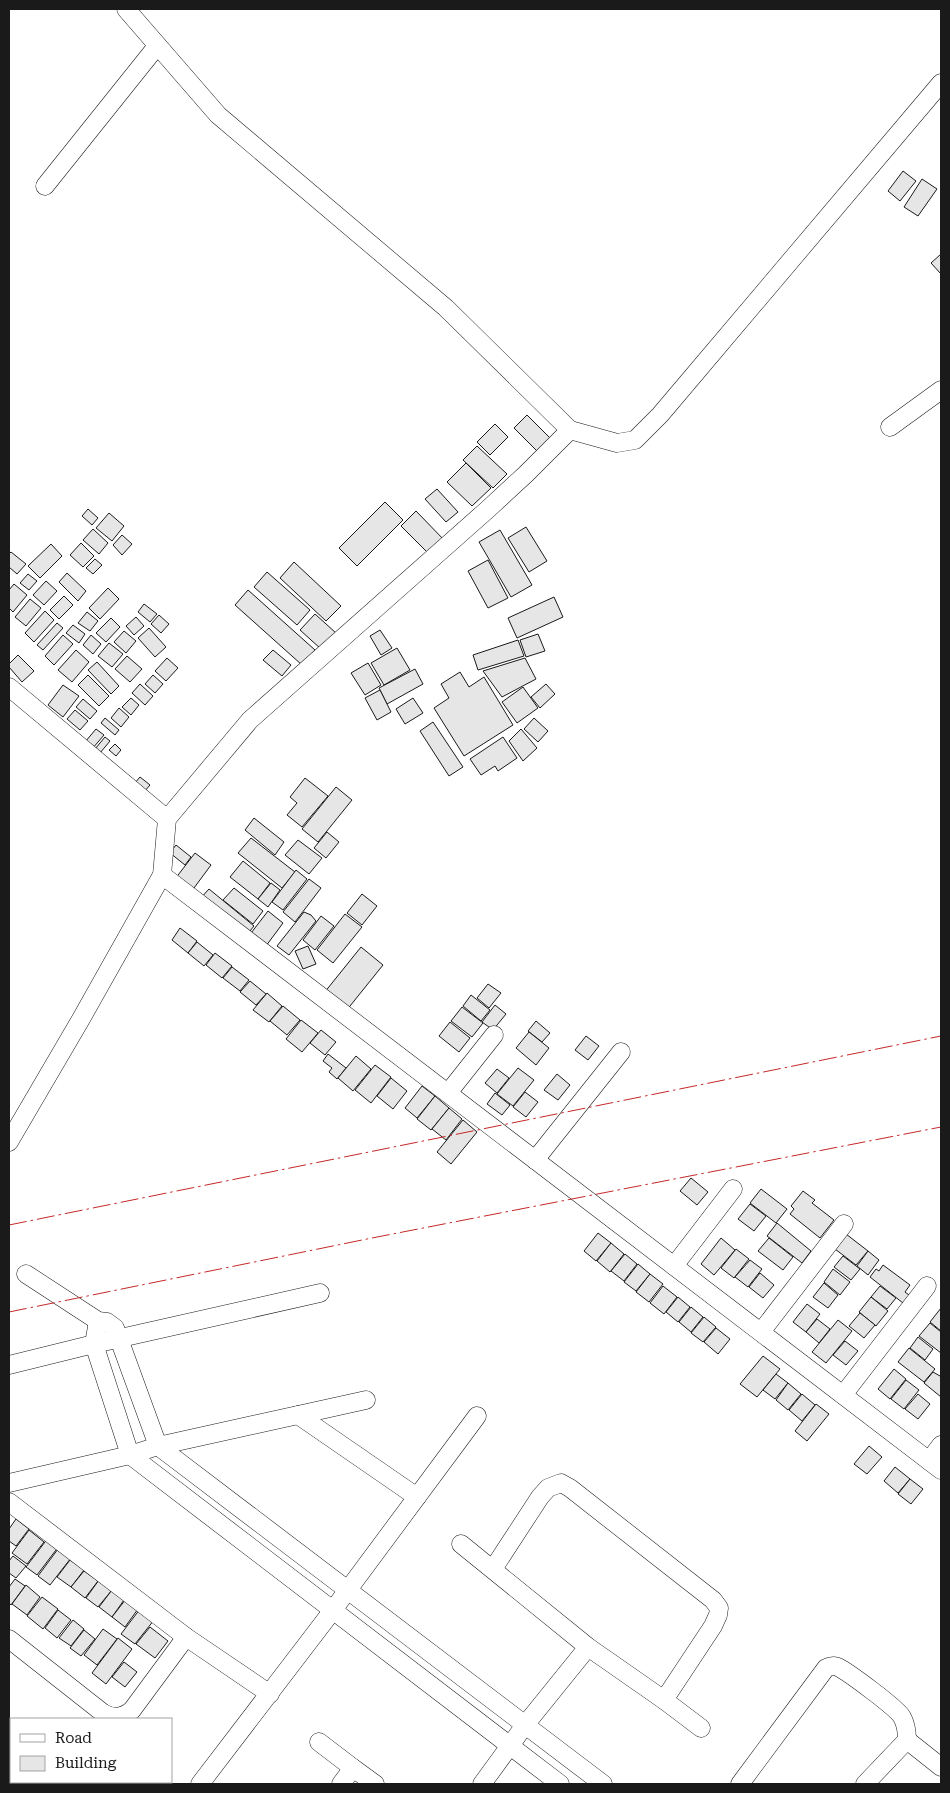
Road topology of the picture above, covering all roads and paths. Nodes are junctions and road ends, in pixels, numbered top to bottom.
1 (126, 9) edge
2 (157, 46) junction
3 (941, 83) edge
4 (45, 186) dead end
5 (941, 390) edge
6 (890, 427) dead end
7 (570, 430) junction
8 (9, 687) edge
9 (167, 819) junction
10 (162, 875) junction
11 (494, 1035) dead end
12 (621, 1052) dead end
13 (448, 1093) junction
14 (9, 1142) edge
15 (535, 1160) junction
16 (733, 1189) dead end
17 (844, 1224) dead end
18 (674, 1266) junction
19 (26, 1274) dead end
20 (927, 1286) dead end
21 (320, 1293) dead end
22 (98, 1321) junction
23 (761, 1332) junction
24 (119, 1339) junction
25 (94, 1344) junction
26 (9, 1366) edge
27 (843, 1395) junction
28 (366, 1400) dead end
29 (298, 1414) junction
30 (477, 1416) dead end
31 (941, 1445) edge
32 (158, 1446) junction
33 (130, 1455) junction
34 (935, 1466) edge
35 (9, 1483) edge
36 (417, 1497) junction
37 (9, 1502) edge
38 (461, 1544) dead end
39 (493, 1568) junction
40 (348, 1591) junction
41 (333, 1610) junction
42 (186, 1637) junction
43 (9, 1639) edge
44 (588, 1646) junction
45 (270, 1694) junction
46 (664, 1700) junction
47 (525, 1726) junction
48 (701, 1728) dead end
49 (907, 1740) junction
50 (319, 1742) dead end
51 (511, 1747) junction
52 (941, 1767) edge
53 (353, 1768) junction
54 (200, 1784) edge
55 (341, 1784) edge
56 (374, 1784) edge
57 (482, 1784) edge
58 (560, 1784) edge
59 (603, 1784) edge
60 (740, 1784) edge
61 (865, 1784) edge

1 - 2 street
2 - 4 street
2 - 7 street
3 - 7 street
5 - 6 street
7 - 9 street
8 - 9 street
9 - 10 street
10 - 13 street
10 - 14 street
11 - 13 street
12 - 15 street
13 - 15 street
15 - 18 street
16 - 18 street
17 - 23 street
18 - 23 street
19 - 22 street
20 - 27 street
21 - 24 street
22 - 24 street
22 - 25 street
23 - 27 street
24 - 25 street
24 - 32 street
25 - 26 street
25 - 33 street
27 - 34 street
28 - 29 street
29 - 32 street
29 - 36 street
30 - 36 street
31 - 34 street
32 - 33 street
32 - 40 street
33 - 35 street
33 - 41 street
36 - 40 street
37 - 42 street
38 - 39 street
39 - 44 street
39 - 46 street
40 - 41 street
40 - 47 street
41 - 45 street
41 - 51 street
42 - 43 street
42 - 45 street
44 - 46 street
44 - 47 street
45 - 54 street
46 - 48 street
47 - 51 street
47 - 59 street
49 - 52 street
49 - 60 street
49 - 61 street
50 - 53 street
51 - 57 street
51 - 58 street
53 - 55 street
53 - 56 street

